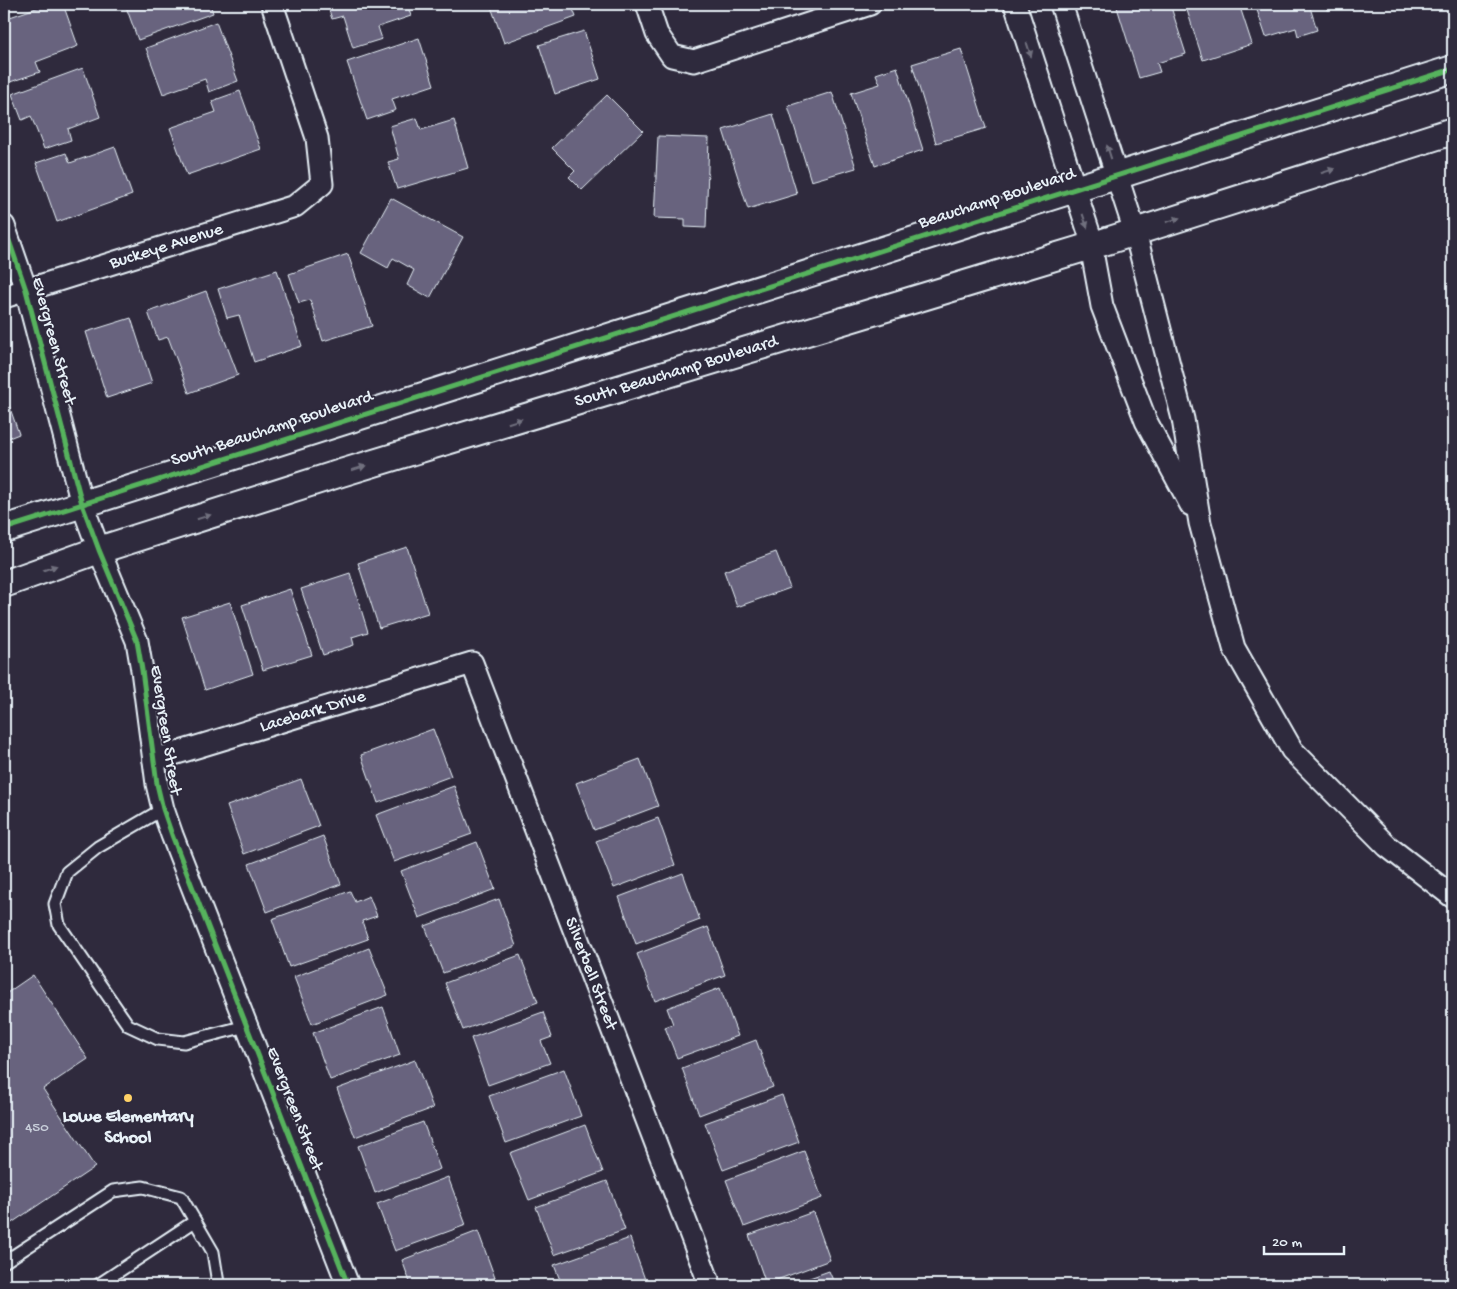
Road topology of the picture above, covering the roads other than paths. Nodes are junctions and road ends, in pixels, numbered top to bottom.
1 (272, 4) edge
2 (647, 4) edge
3 (870, 4) edge
4 (1014, 4) edge
5 (1061, 4) edge
6 (1453, 69) edge
7 (1453, 132) edge
8 (1117, 176) junction
9 (1074, 190) junction
10 (4, 226) edge
11 (1135, 232) junction
12 (1092, 246) junction
13 (26, 290) junction
14 (4, 297) edge
15 (550, 356) joint
16 (82, 504) junction
17 (1200, 523) junction
18 (4, 529) edge
19 (99, 550) junction
20 (4, 584) edge
21 (472, 663) joint
22 (154, 760) junction
23 (163, 809) junction
24 (1453, 897) edge
25 (246, 1026) junction
26 (195, 1222) junction
27 (4, 1262) edge
28 (98, 1285) edge
29 (217, 1285) edge
30 (348, 1285) edge
31 (710, 1285) edge

1 - 13 street, Buckeye Avenue
2 - 3 street
4 -> 9 street
8 -> 5 street
6 - 8 street, Beauchamp Boulevard
11 -> 7 street
8 - 9 street, Beauchamp Boulevard
8 - 11 street
9 -> 12 street
9 - 15 street, Beauchamp Boulevard
10 - 13 street, Evergreen Street
11 - 12 street
11 - 17 street
12 - 17 street
19 -> 12 street, South Beauchamp Boulevard
13 - 14 street, Buckeye Avenue
13 - 16 street, Evergreen Street
15 - 16 street, South Beauchamp Boulevard
16 - 18 street, South Beauchamp Boulevard
16 - 19 street, Evergreen Street
17 - 24 street
20 -> 19 street, South Beauchamp Boulevard
19 - 22 street, Evergreen Street
21 - 22 street, Lacebark Drive
21 - 31 street, Silverbell Street
22 - 23 street, Evergreen Street
23 - 25 street, Evergreen Street
23 - 25 lane
25 - 30 street, Evergreen Street
26 - 27 lane
26 - 28 lane
26 - 29 lane

